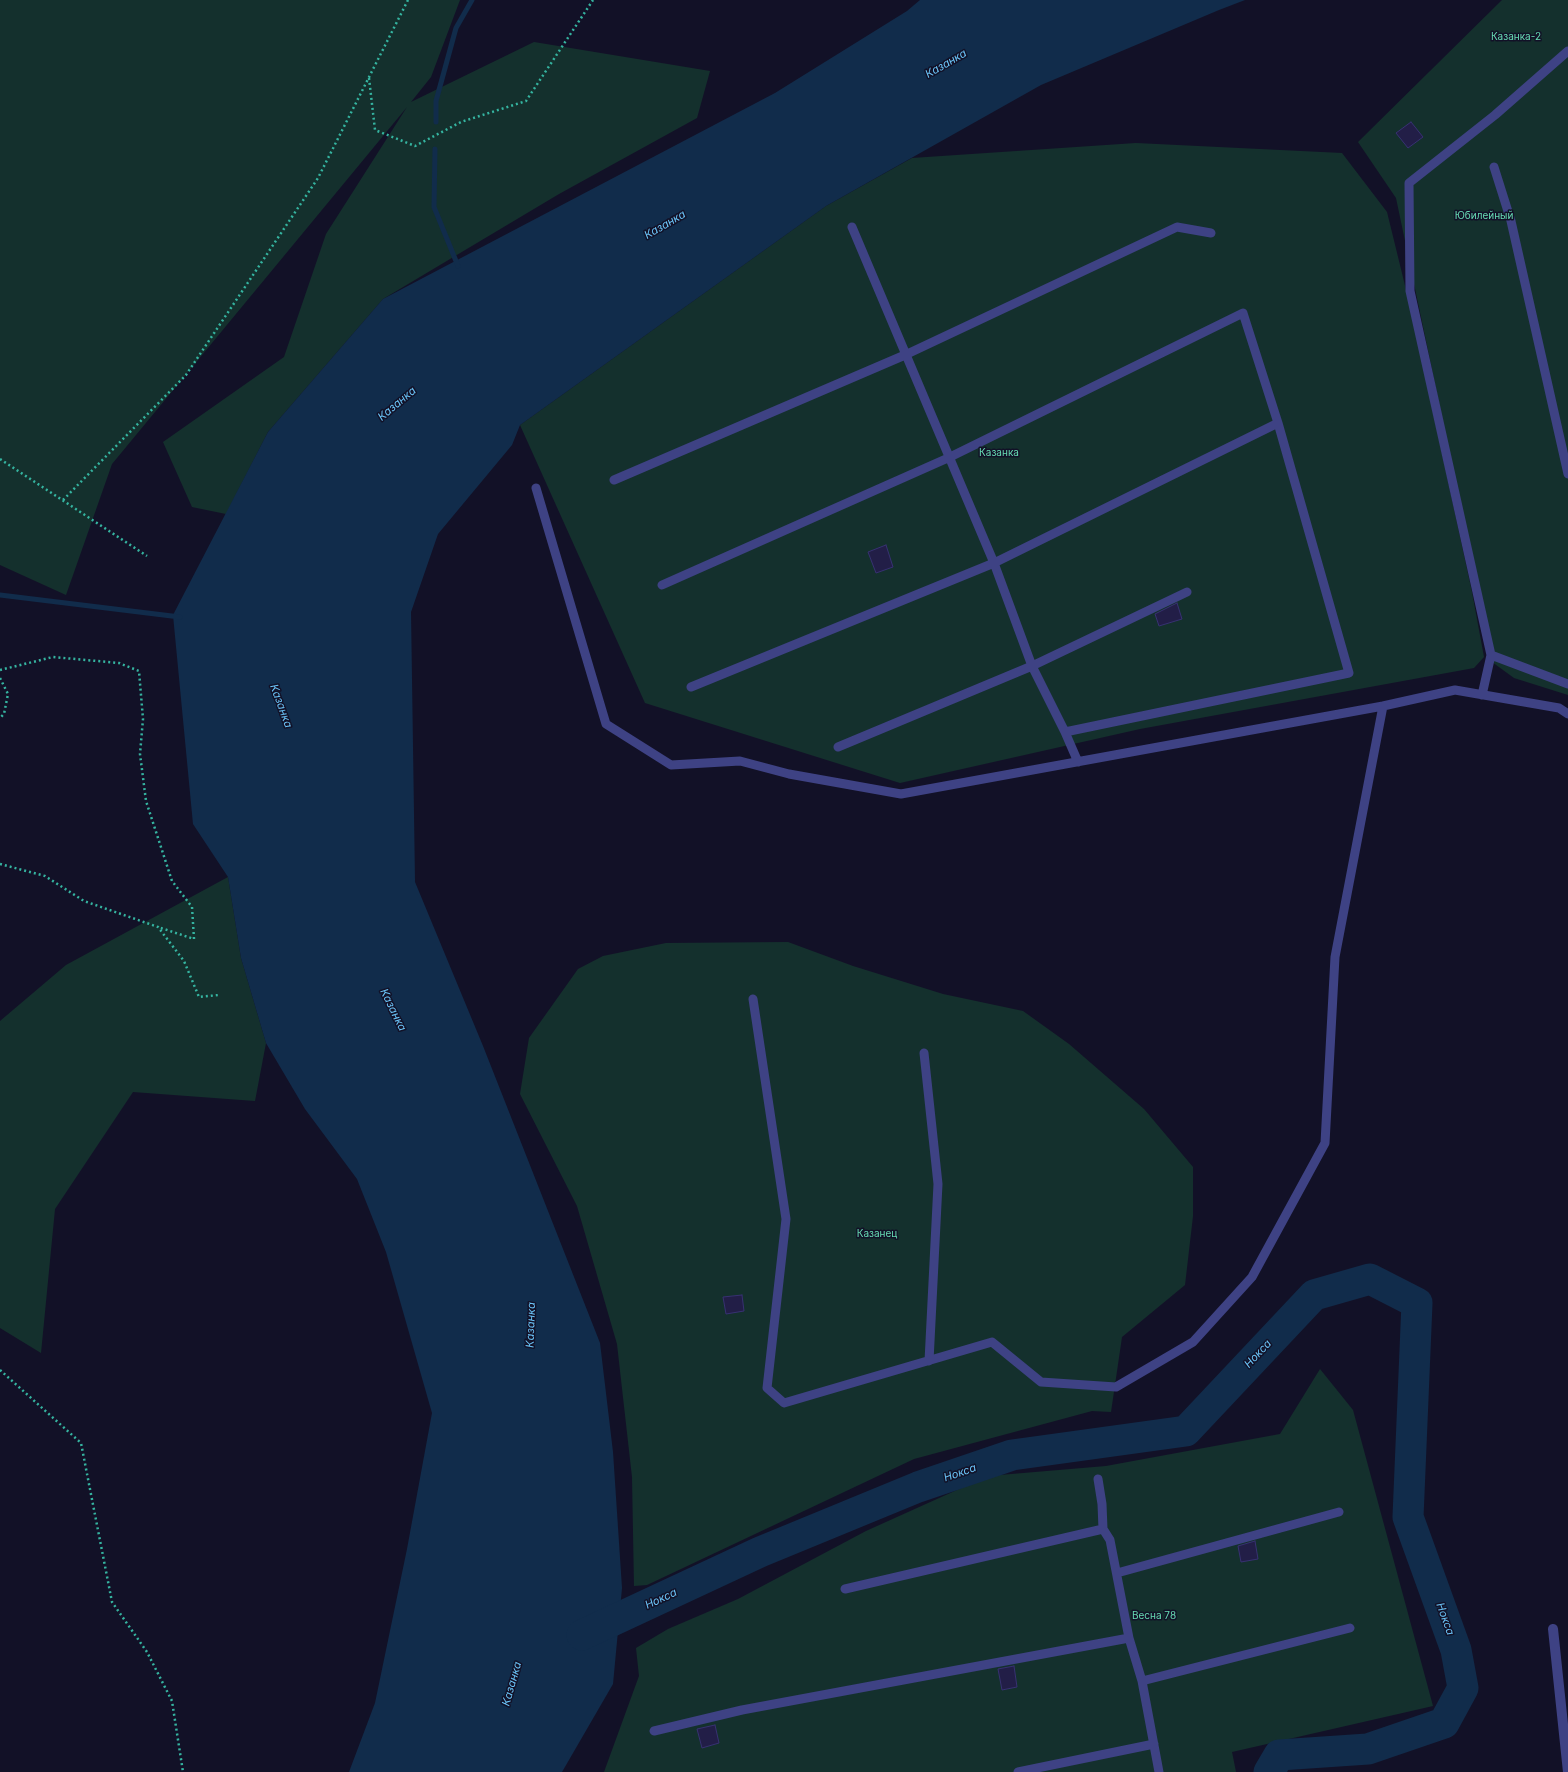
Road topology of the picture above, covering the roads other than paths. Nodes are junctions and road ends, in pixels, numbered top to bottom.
1 (1568, 51) edge
2 (1494, 167) dead end
3 (852, 227) dead end
4 (1211, 234) dead end
5 (906, 355) junction
6 (1278, 423) junction
7 (948, 458) junction
8 (1568, 474) edge
9 (614, 480) dead end
10 (536, 488) dead end
11 (994, 562) junction
12 (662, 585) dead end
13 (1187, 592) dead end
14 (1491, 656) junction
15 (1032, 666) junction
16 (1568, 684) edge
17 (691, 687) dead end
18 (1482, 695) junction
19 (1383, 706) junction
20 (1568, 714) edge
21 (1066, 732) junction
22 (838, 747) dead end
23 (1078, 762) junction
24 (753, 999) dead end
25 (924, 1053) dead end
26 (930, 1361) junction
27 (1098, 1480) dead end
28 (1339, 1512) dead end
29 (1103, 1529) junction
30 (1117, 1573) junction
31 (845, 1589) dead end
32 (1350, 1628) dead end
33 (1553, 1629) dead end
34 (1128, 1638) junction
35 (1142, 1681) junction
36 (654, 1731) dead end
37 (1154, 1744) junction
38 (1018, 1772) edge
39 (1159, 1772) edge
40 (1568, 1772) edge

1 - 14 lane
2 - 8 lane
3 - 5 lane
4 - 5 lane
5 - 7 lane
5 - 9 lane
6 - 7 lane
6 - 11 lane
6 - 21 lane
7 - 11 lane
7 - 12 lane
10 - 23 lane
11 - 15 lane
11 - 17 lane
13 - 15 lane
14 - 16 lane
14 - 18 lane
15 - 21 lane
15 - 22 lane
18 - 19 lane
18 - 20 lane
19 - 23 lane
19 - 26 lane
21 - 23 lane
24 - 26 lane
25 - 26 lane
27 - 29 lane
28 - 30 lane
29 - 30 lane
29 - 31 lane
30 - 34 lane
32 - 35 lane
33 - 40 street
34 - 35 lane
34 - 36 lane
35 - 37 lane
37 - 38 lane
37 - 39 lane

